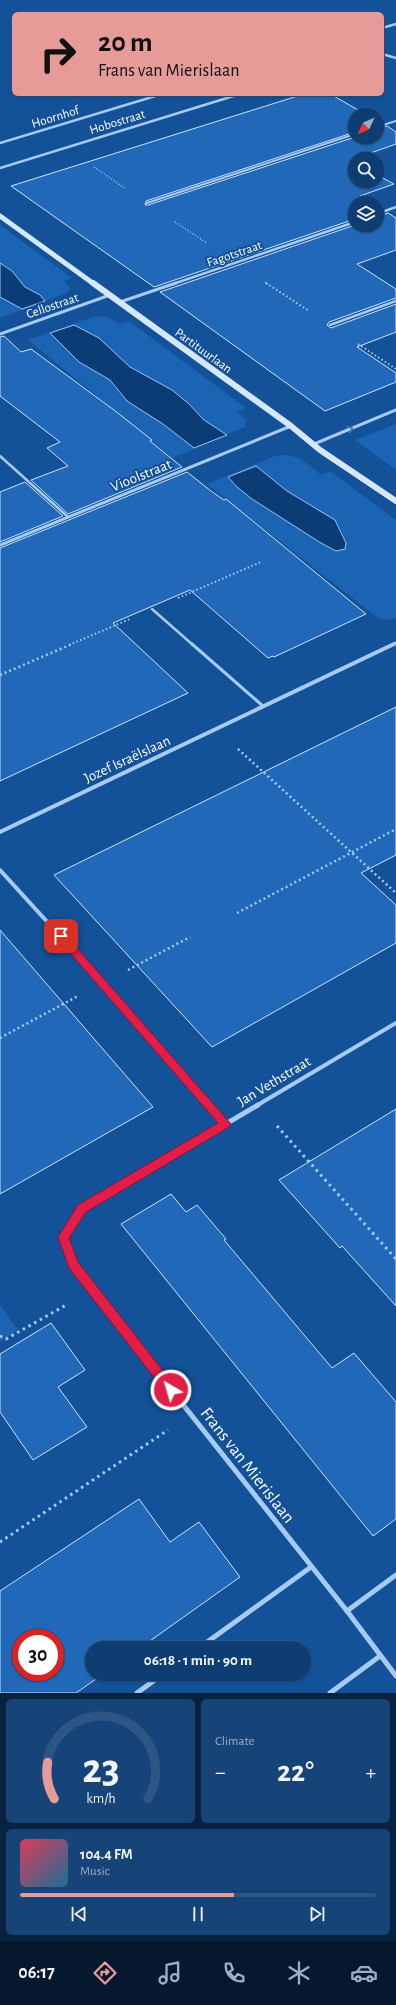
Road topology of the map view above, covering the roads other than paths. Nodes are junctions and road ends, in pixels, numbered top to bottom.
1 (396, 24) edge
2 (384, 27) edge
3 (384, 55) edge
4 (396, 58) edge
5 (155, 96) edge
6 (234, 96) edge
7 (396, 121) edge
8 (384, 125) edge
9 (348, 136) edge
10 (0, 143) edge
11 (0, 168) edge
12 (147, 203) dead end
13 (396, 207) edge
14 (384, 211) edge
15 (0, 216) edge
16 (348, 224) edge
17 (110, 296) junction
18 (396, 300) edge
19 (120, 302) junction
20 (330, 325) dead end
21 (0, 334) edge
22 (396, 410) edge
23 (291, 426) junction
24 (314, 444) junction
25 (0, 456) edge
26 (396, 501) edge
27 (68, 517) junction
28 (0, 545) edge
29 (152, 609) dead end
30 (396, 643) edge
31 (263, 706) junction
32 (0, 832) edge
33 (0, 870) edge
34 (396, 1023) edge
35 (225, 1124) junction
36 (82, 1209) joint
37 (311, 1567) junction
38 (396, 1575) edge
39 (347, 1612) junction
40 (209, 1641) edge
41 (380, 1656) junction
42 (396, 1676) edge
43 (153, 1681) edge
44 (137, 1693) edge
45 (330, 1693) edge

1 - 2 street
3 - 4 street
5 - 10 street, Hoornhof
6 - 11 street, Hobostraat
7 - 8 lane
9 - 12 lane
13 - 14 street
15 - 17 street, Partituurlaan
16 - 19 street, Fagotstraat
17 - 19 street, Partituurlaan
17 - 21 street, Cellostraat
18 - 20 lane
19 - 23 street, Partituurlaan
24 -> 22 street
23 - 24 street, Partituurlaan
23 - 27 street, Vioolstraat
24 - 26 street, Partituurlaan
25 - 27 lane
27 - 28 street, Vioolstraat
29 - 31 lane
30 - 31 street, Jozef Israëlslaan
31 - 32 street, Jozef Israëlslaan
33 - 35 street
34 - 35 street, Jan Vethstraat
35 - 36 street, Jan Vethstraat
36 - 37 street, Frans van Mierislaan
37 - 39 street, Frans van Mierislaan
37 - 40 street
38 - 39 street
39 - 41 street, Frans van Mierislaan
41 - 42 street, Frans van Mierislaan
41 - 45 street
43 - 44 street

